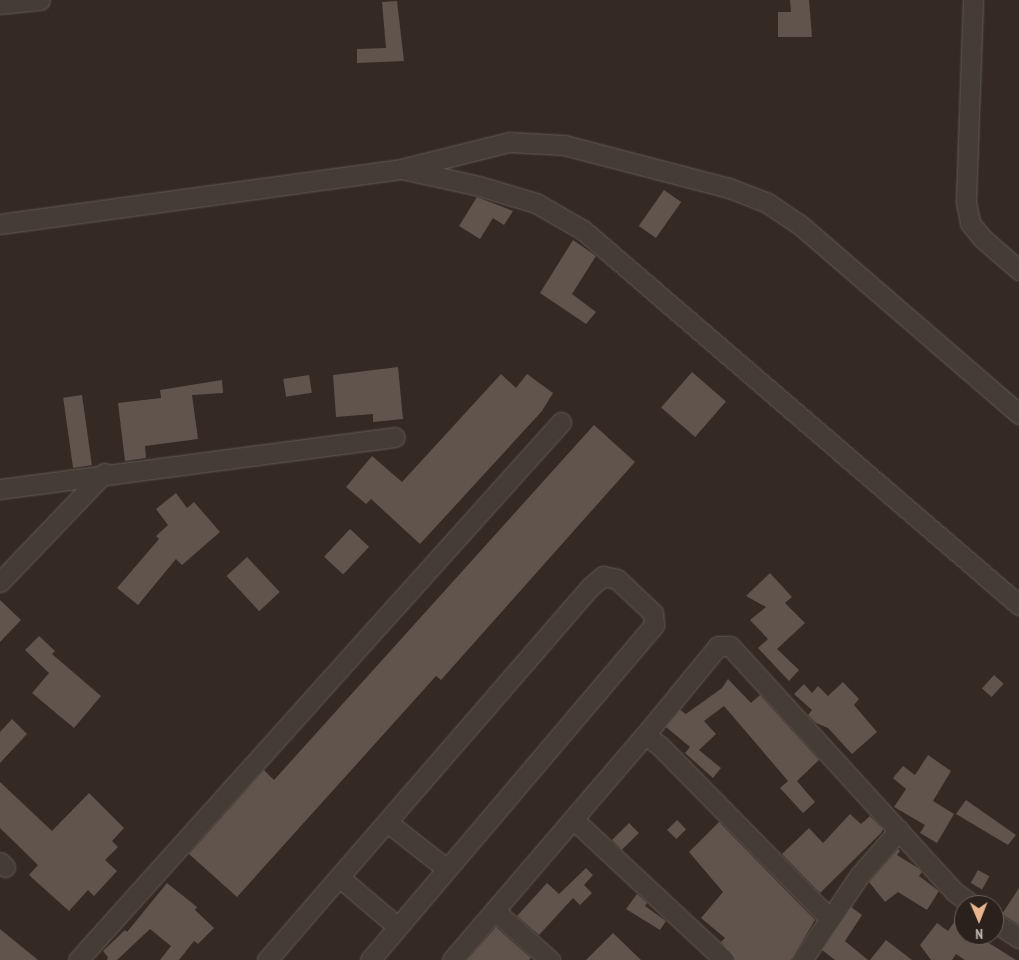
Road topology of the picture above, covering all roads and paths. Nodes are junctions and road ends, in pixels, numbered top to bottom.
1 (40, 0) edge
2 (973, 0) edge
3 (0, 4) edge
4 (402, 169) junction
5 (0, 224) edge
6 (1019, 270) edge
7 (1019, 414) edge
8 (561, 422) dead end
9 (395, 436) dead end
10 (104, 473) junction
11 (0, 489) edge
12 (0, 582) edge
13 (1019, 604) edge
14 (645, 735) junction
15 (573, 819) junction
16 (387, 822) junction
17 (899, 830) junction
18 (447, 870) junction
19 (340, 876) junction
20 (959, 895) edge
21 (495, 911) junction
22 (828, 917) junction
23 (398, 927) junction
24 (1004, 928) edge
25 (1019, 938) edge
26 (78, 960) edge
27 (267, 960) edge
28 (370, 960) edge
29 (452, 960) edge
30 (550, 960) edge
31 (724, 960) edge
32 (802, 960) edge

1 - 3 street
2 - 6 street
4 - 5 street
4 - 7 street
4 - 13 street
8 - 26 street
9 - 10 street
10 - 11 street
10 - 12 street
14 - 15 street
14 - 17 street
14 - 22 street
15 - 21 street
15 - 31 street
16 - 18 street
16 - 18 street
16 - 19 street
17 - 20 street
17 - 22 street
18 - 23 street
19 - 23 street
19 - 27 street
21 - 29 street
21 - 30 street
22 - 32 street
23 - 28 street
24 - 25 street

